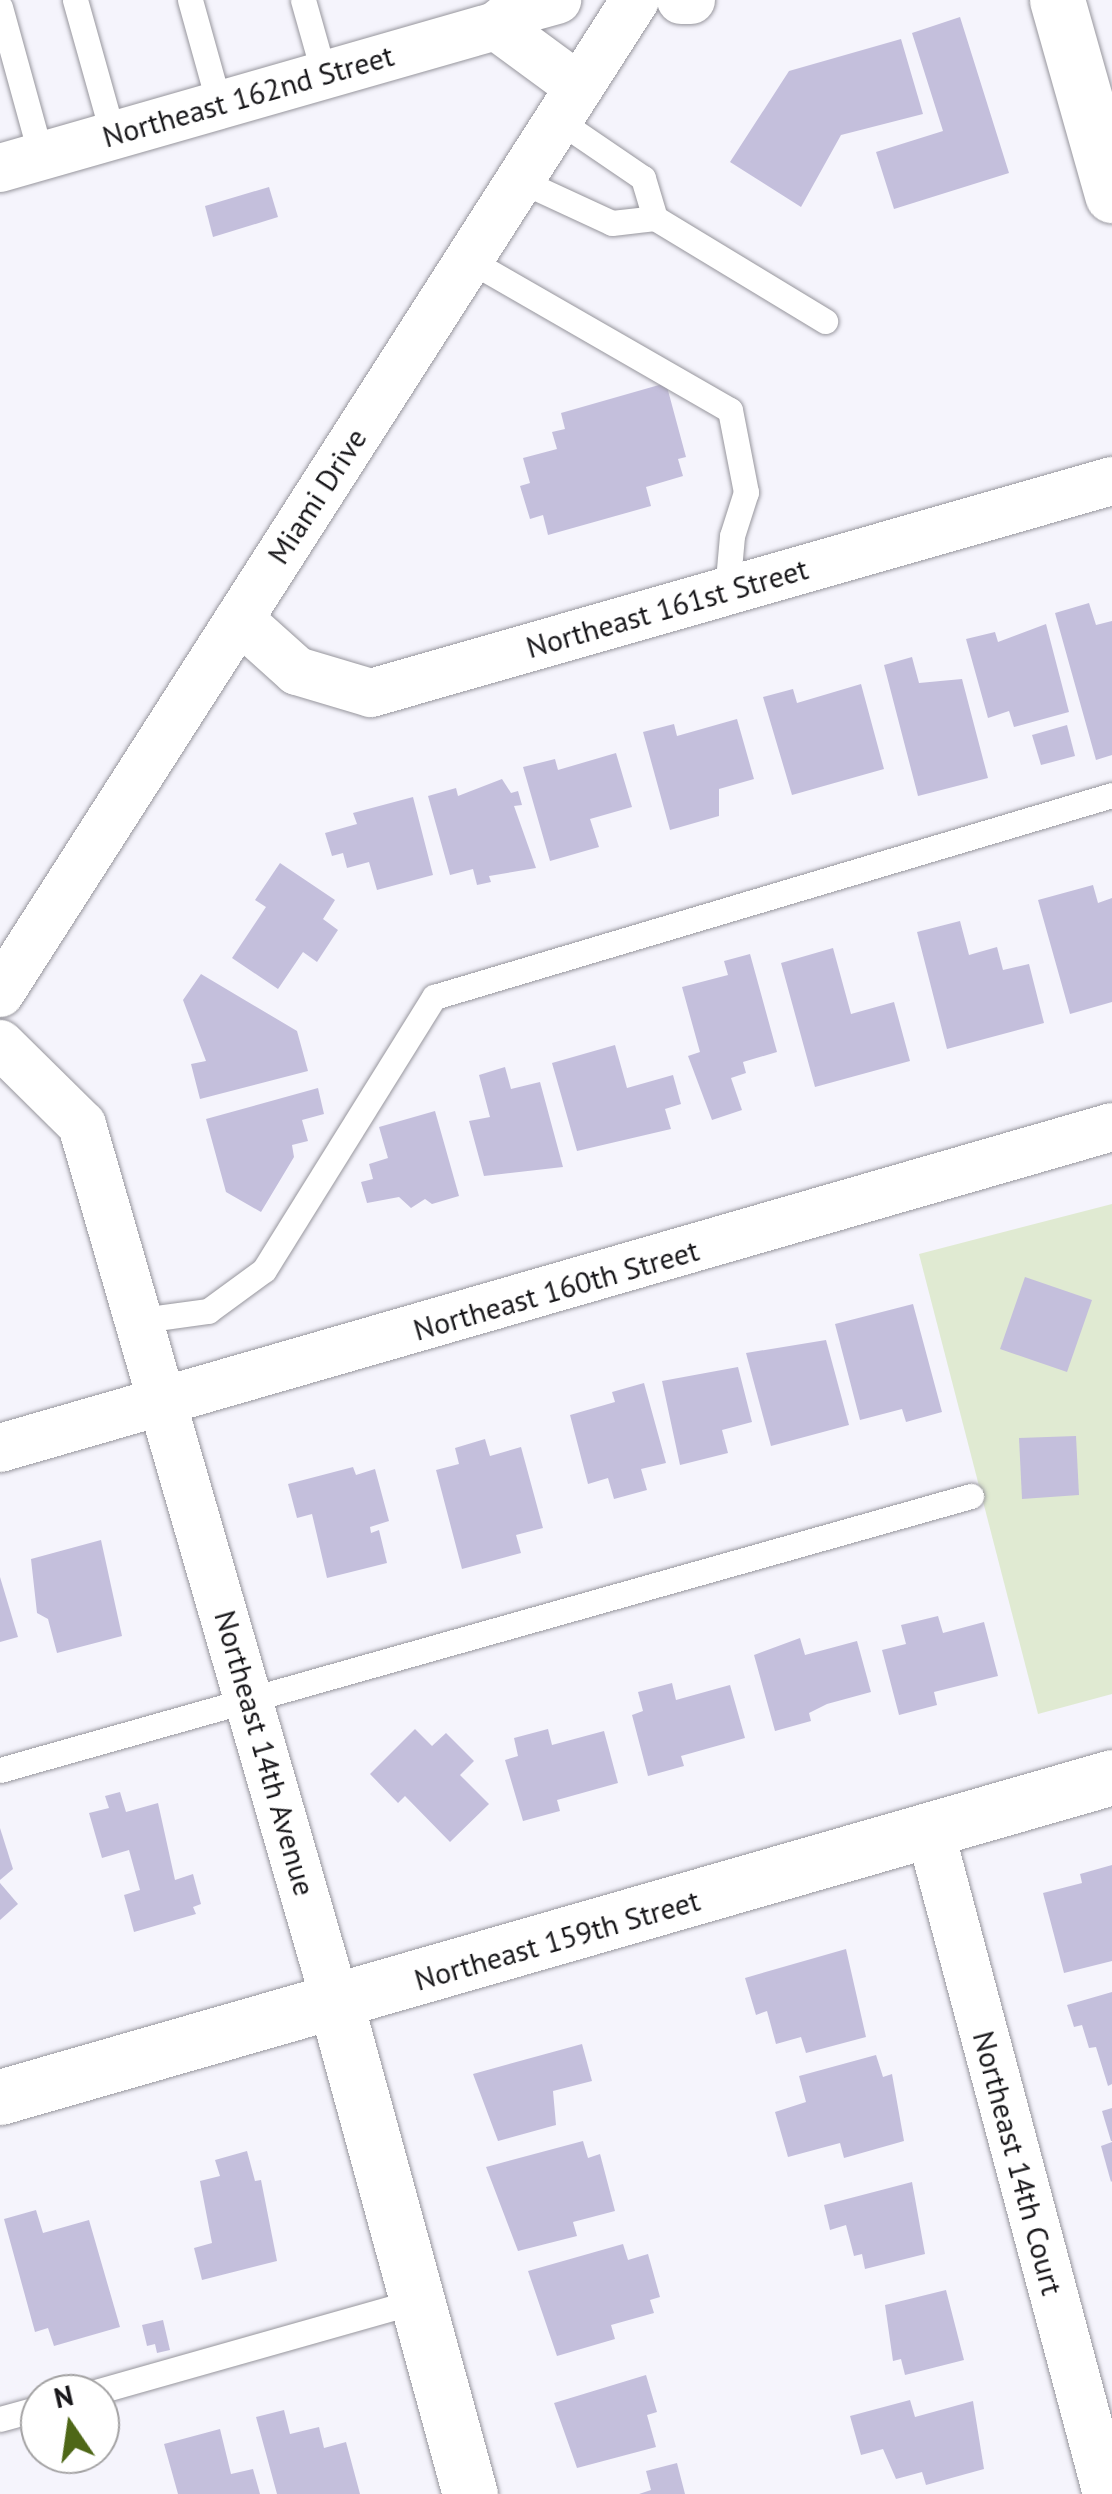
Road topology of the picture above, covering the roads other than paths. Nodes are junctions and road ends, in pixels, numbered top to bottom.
1 (76, 0) edge
2 (190, 0) edge
3 (303, 0) edge
4 (557, 0) edge
5 (635, 0) edge
6 (681, 0) edge
7 (692, 0) edge
8 (1057, 0) edge
9 (0, 7) edge
10 (496, 26) junction
11 (324, 74) junction
12 (219, 104) junction
13 (569, 104) junction
14 (113, 135) junction
15 (21, 162) edge
16 (1109, 173) edge
17 (520, 180) junction
18 (654, 218) junction
19 (469, 260) junction
20 (825, 321) dead end
21 (1112, 481) edge
22 (727, 591) junction
23 (239, 619) junction
24 (1112, 795) edge
25 (0, 993) edge
26 (0, 1044) edge
27 (1112, 1127) edge
28 (142, 1320) junction
29 (166, 1404) junction
30 (0, 1448) edge
31 (971, 1496) dead end
32 (250, 1698) junction
33 (0, 1770) edge
34 (1112, 1777) edge
35 (930, 1831) junction
36 (336, 2004) junction
37 (0, 2097) edge
38 (417, 2302) junction
39 (120, 2385) edge
40 (470, 2494) edge
41 (1107, 2494) edge

1 - 14 lane
2 - 12 lane
3 - 11 lane
4 - 10 street, Northeast 162nd Street
5 - 13 street, Miami Drive
6 - 7 street
8 - 16 street
9 - 15 lane
10 - 11 street, Northeast 162nd Street
10 - 13 street
11 - 12 street, Northeast 162nd Street
12 - 14 street, Northeast 162nd Street
13 - 17 street, Miami Drive
13 - 18 lane
14 - 15 street, Northeast 162nd Street
17 - 18 lane
17 - 19 street, Miami Drive
18 - 20 lane
19 - 22 lane
19 - 23 street, Miami Drive
21 - 22 street, Northeast 161st Street
22 - 23 street, Northeast 161st Street
23 - 25 street, Miami Drive
24 - 28 lane
26 - 28 street, Northeast 14th Avenue
27 - 29 street, Northeast 160th Street
28 - 29 street, Northeast 14th Avenue
29 - 30 street, Northeast 160th Street
29 - 32 street, Northeast 14th Avenue
31 - 32 lane
32 - 33 lane
32 - 36 street, Northeast 14th Avenue
34 - 35 street, Northeast 159th Street
35 - 36 street, Northeast 159th Street
35 - 41 street, Northeast 14th Court
36 - 37 street, Northeast 159th Street
36 - 38 street, Northeast 14th Avenue
38 - 39 lane
38 - 40 street, Northeast 14th Avenue

